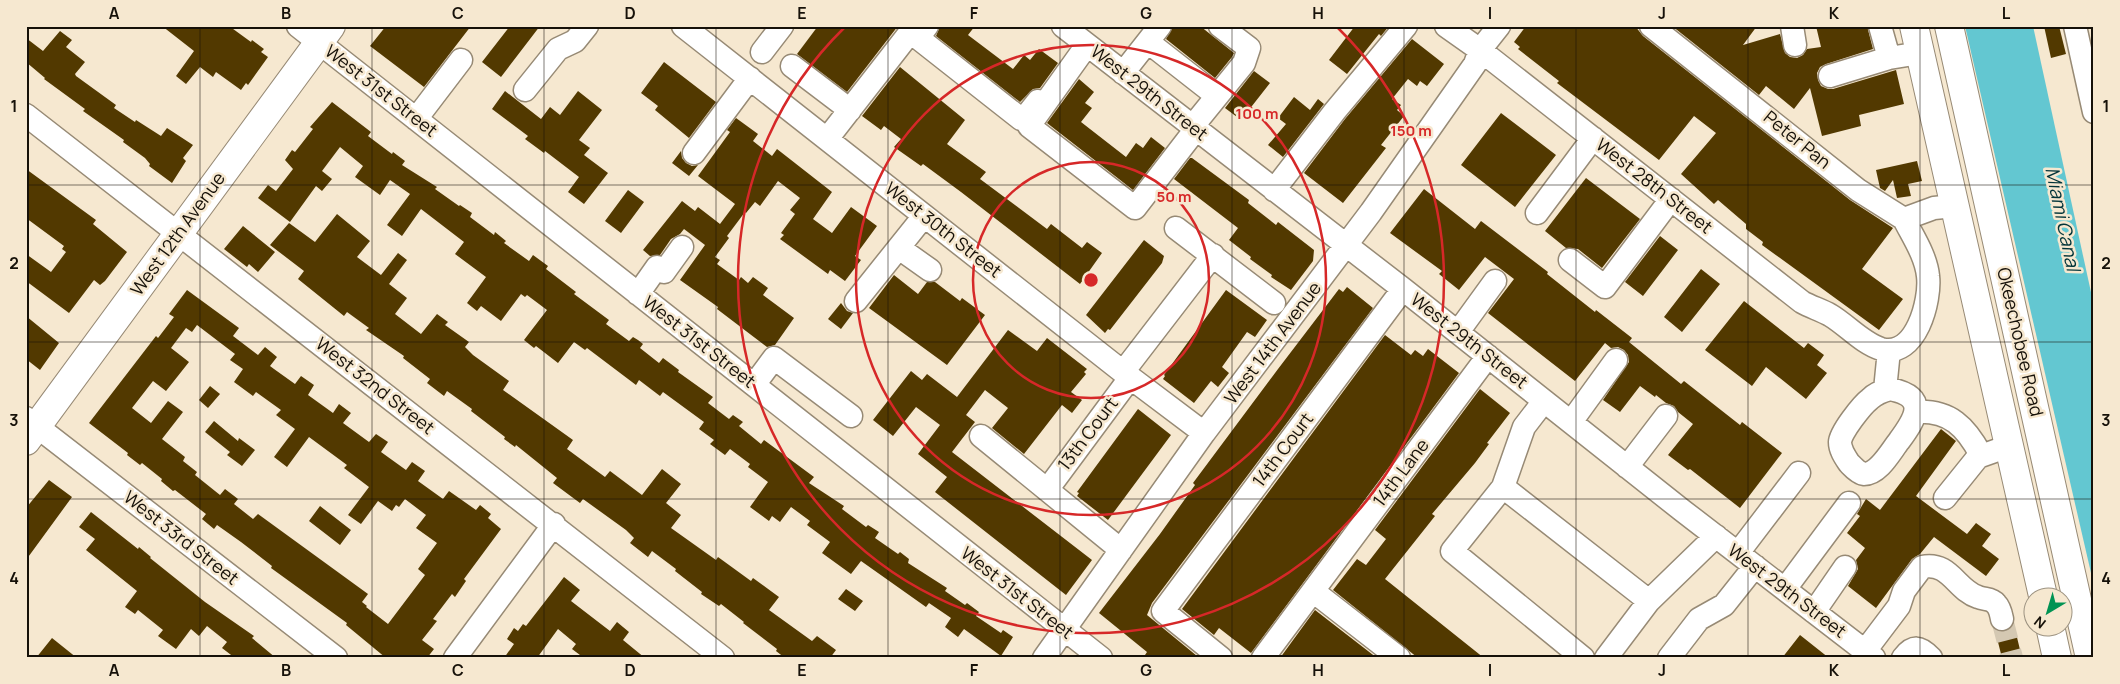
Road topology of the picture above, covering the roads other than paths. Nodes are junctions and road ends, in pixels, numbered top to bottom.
1 (587, 26) edge
2 (683, 26) edge
3 (782, 26) edge
4 (915, 26) edge
5 (927, 26) edge
6 (1063, 26) edge
7 (1220, 26) edge
8 (1406, 26) edge
9 (1446, 26) edge
10 (1499, 26) edge
11 (1651, 26) edge
12 (1880, 26) edge
13 (1914, 26) edge
14 (1949, 26) edge
15 (2075, 26) edge
16 (316, 32) edge
17 (1154, 34) edge
18 (1085, 44) junction
19 (1480, 50) junction
20 (762, 52) dead end
21 (1920, 53) junction
22 (1889, 58) junction
23 (461, 60) dead end
24 (792, 66) dead end
25 (1123, 73) junction
26 (1830, 76) dead end
27 (750, 78) junction
28 (526, 90) dead end
29 (1217, 96) junction
30 (850, 110) junction
31 (2094, 112) edge
32 (26, 115) edge
33 (416, 119) junction
34 (1194, 128) junction
35 (1593, 138) junction
36 (827, 139) junction
37 (694, 153) dead end
38 (1274, 190) junction
39 (1671, 199) junction
40 (1954, 206) junction
41 (1537, 213) dead end
42 (924, 216) junction
43 (1904, 219) junction
44 (1176, 228) dead end
45 (178, 234) junction
46 (1346, 246) junction
47 (682, 247) dead end
48 (899, 248) junction
49 (1213, 256) junction
50 (1570, 260) dead end
51 (930, 270) dead end
52 (1496, 281) dead end
53 (1404, 289) junction
54 (638, 294) junction
55 (856, 301) dead end
56 (1274, 303) dead end
57 (1458, 332) junction
58 (1889, 350) junction
59 (1488, 356) junction
60 (1616, 360) dead end
61 (1127, 375) junction
62 (754, 385) junction
63 (1885, 390) junction
64 (1544, 401) junction
65 (1916, 412) junction
66 (851, 416) dead end
67 (1666, 416) dead end
68 (1571, 422) junction
69 (30, 428) edge
70 (1204, 433) junction
71 (981, 436) dead end
72 (2009, 446) junction
73 (1981, 455) junction
74 (1627, 467) junction
75 (1799, 473) dead end
76 (1503, 487) junction
77 (1046, 490) junction
78 (1945, 498) dead end
79 (1849, 503) dead end
80 (554, 524) junction
81 (1716, 536) junction
82 (1121, 550) junction
83 (1746, 560) junction
84 (1845, 567) dead end
85 (2041, 586) edge
86 (1785, 589) junction
87 (1314, 591) junction
88 (1649, 602) junction
89 (1814, 612) junction
90 (2002, 619) tunnel mouth
91 (1064, 630) junction
92 (2052, 636) edge
93 (1870, 654) edge
94 (336, 658) edge
95 (455, 658) edge
96 (723, 658) edge
97 (1044, 658) edge
98 (1100, 658) edge
99 (1221, 658) edge
100 (1263, 658) edge
101 (1399, 658) edge
102 (1583, 658) edge
103 (1606, 658) edge
104 (1669, 658) edge
105 (1903, 658) edge
106 (1931, 658) edge
107 (2057, 658) edge
108 (2090, 658) edge

1 - 28 street
2 - 27 street, West 30th Street
3 - 20 street
4 - 30 street
5 - 18 street
6 - 18 street, West 29th Street
7 - 29 street
8 - 38 street
9 - 19 street, West 28th Street
10 - 19 street, West 14th Avenue
11 - 43 street, Peter Pan
12 - 22 street
13 - 21 main road, Okeechobee Road
14 - 108 main road, Okeechobee Road
15 - 31 street
16 - 33 street, West 31st Street
16 - 45 main road, West 12th Avenue
17 - 25 street
17 - 29 street
18 - 25 street, West 29th Street
18 - 34 street
19 - 35 street, West 28th Street
19 - 46 street, West 14th Avenue
21 - 22 street
21 - 40 main road, Okeechobee Road
22 - 26 street
23 - 33 street
24 - 30 street
25 - 34 street, West 29th Street
27 - 36 street, West 30th Street
27 - 37 street
29 - 34 street
30 - 36 street
32 - 45 street, West 32nd Street
33 - 54 street, West 31st Street
34 - 38 street, West 29th Street
35 - 39 street, West 28th Street
35 - 41 street
36 - 42 street, West 30th Street
38 - 46 street, West 29th Street
39 - 50 street
39 - 58 street, West 28th Street
40 - 43 street
40 - 72 main road, Okeechobee Road
42 - 48 street
42 - 61 street, West 30th Street
43 - 58 street
44 - 49 street
45 - 69 main road, West 12th Avenue
45 - 80 street, West 32nd Street
46 - 53 street, West 29th Street
46 - 70 street, West 14th Avenue
47 - 54 street
48 - 51 street
48 - 55 street
49 - 56 street
49 - 61 street, 13th Court
52 - 57 street
53 - 57 street, West 29th Street
53 - 99 street, 14th Court
54 - 62 street, West 31st Street
57 - 59 street, West 29th Street
58 - 63 street
59 - 64 street, West 29th Street
59 - 87 street, 14th Lane
60 - 68 street
61 - 70 street, West 30th Street
61 - 77 street, 13th Court
62 - 66 street
62 - 91 street, West 31st Street
63 - 65 street
63 - 65 street
64 - 68 street, West 29th Street
64 - 76 street
65 - 73 street
67 - 74 street
68 - 74 street, West 29th Street
69 - 94 street, West 33rd Street
70 - 82 street, West 14th Avenue
71 - 77 street
72 - 73 street
72 - 85 main road, Okeechobee Road
73 - 78 street
74 - 81 street, West 29th Street
75 - 83 street
76 - 88 street
76 - 102 street
77 - 82 street
79 - 86 street
80 - 95 street
80 - 96 street, West 32nd Street
81 - 83 street, West 29th Street
81 - 88 street
82 - 91 street, West 14th Avenue
83 - 86 street, West 29th Street
83 - 104 street
84 - 89 street
86 - 89 street, West 29th Street
87 - 100 street, 14th Lane
87 - 101 street
88 - 103 street
89 - 93 street, West 29th Street
90 - 93 street
91 - 97 street, West 14th Avenue
91 - 98 street, West 31st Street
92 - 107 main road
105 - 106 street

